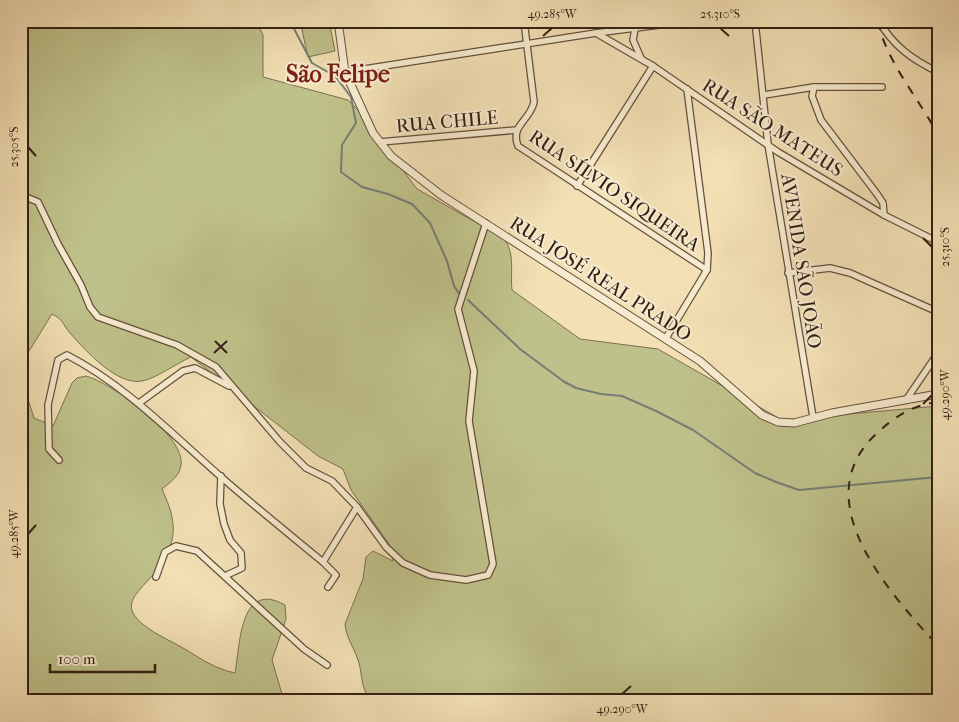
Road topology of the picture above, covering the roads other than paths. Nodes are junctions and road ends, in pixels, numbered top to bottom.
1 (338, 21) edge
2 (524, 21) edge
3 (691, 21) edge
4 (755, 21) edge
5 (879, 21) edge
6 (635, 29) junction
7 (596, 33) junction
8 (525, 44) junction
9 (641, 58) junction
10 (654, 66) junction
11 (345, 72) junction
12 (938, 72) edge
13 (814, 87) junction
14 (882, 87) dead end
15 (687, 88) junction
16 (764, 95) junction
17 (517, 130) junction
18 (380, 142) junction
19 (768, 144) junction
20 (576, 186) junction
21 (21, 195) edge
22 (884, 215) junction
23 (486, 223) junction
24 (938, 242) edge
25 (708, 270) junction
26 (788, 273) junction
27 (938, 312) edge
28 (666, 338) junction
29 (938, 353) edge
30 (233, 388) junction
31 (938, 394) edge
32 (906, 400) junction
33 (139, 403) junction
34 (813, 417) junction
35 (59, 460) dead end
36 (221, 476) junction
37 (357, 507) junction
38 (323, 562) junction
39 (225, 576) junction
40 (156, 577) dead end
41 (328, 587) dead end
42 (327, 665) dead end

1 - 11 street, RUA JOSÉ REAL PRADO
2 - 8 street
3 - 6 street
4 - 16 street, AVENIDA SÃO JOÃO
5 - 12 street
6 - 7 street
6 - 9 street
7 - 8 street
7 - 9 street, RUA SÃO MATEUS
8 - 11 street
8 - 17 street
9 - 10 street, RUA SÃO MATEUS
10 - 15 street, RUA SÃO MATEUS
10 - 20 street
11 - 18 street, RUA JOSÉ REAL PRADO
13 - 14 street
13 - 16 street
13 - 22 street
15 - 19 street, RUA SÃO MATEUS
15 - 25 street
16 - 19 street, AVENIDA SÃO JOÃO
17 - 18 street, RUA CHILE
17 - 20 street, RUA SÍLVIO SIQUEIRA
18 - 23 street, RUA JOSÉ REAL PRADO
19 - 22 street, RUA SÃO MATEUS
19 - 26 street, AVENIDA SÃO JOÃO
20 - 25 street, RUA SÍLVIO SIQUEIRA
21 - 30 street
22 - 24 street, RUA SÃO MATEUS
23 - 28 street, RUA JOSÉ REAL PRADO
23 - 37 street
25 - 28 street
26 - 27 street
26 - 34 street, AVENIDA SÃO JOÃO
28 - 34 street, RUA JOSÉ REAL PRADO
29 - 32 street
30 - 33 street
30 - 37 street
31 - 32 street, RUA JOSÉ REAL PRADO
32 - 34 street, RUA JOSÉ REAL PRADO
33 - 35 street
33 - 36 street
36 - 38 street
36 - 39 street
37 - 38 street
38 - 41 street
39 - 40 street
39 - 42 street

